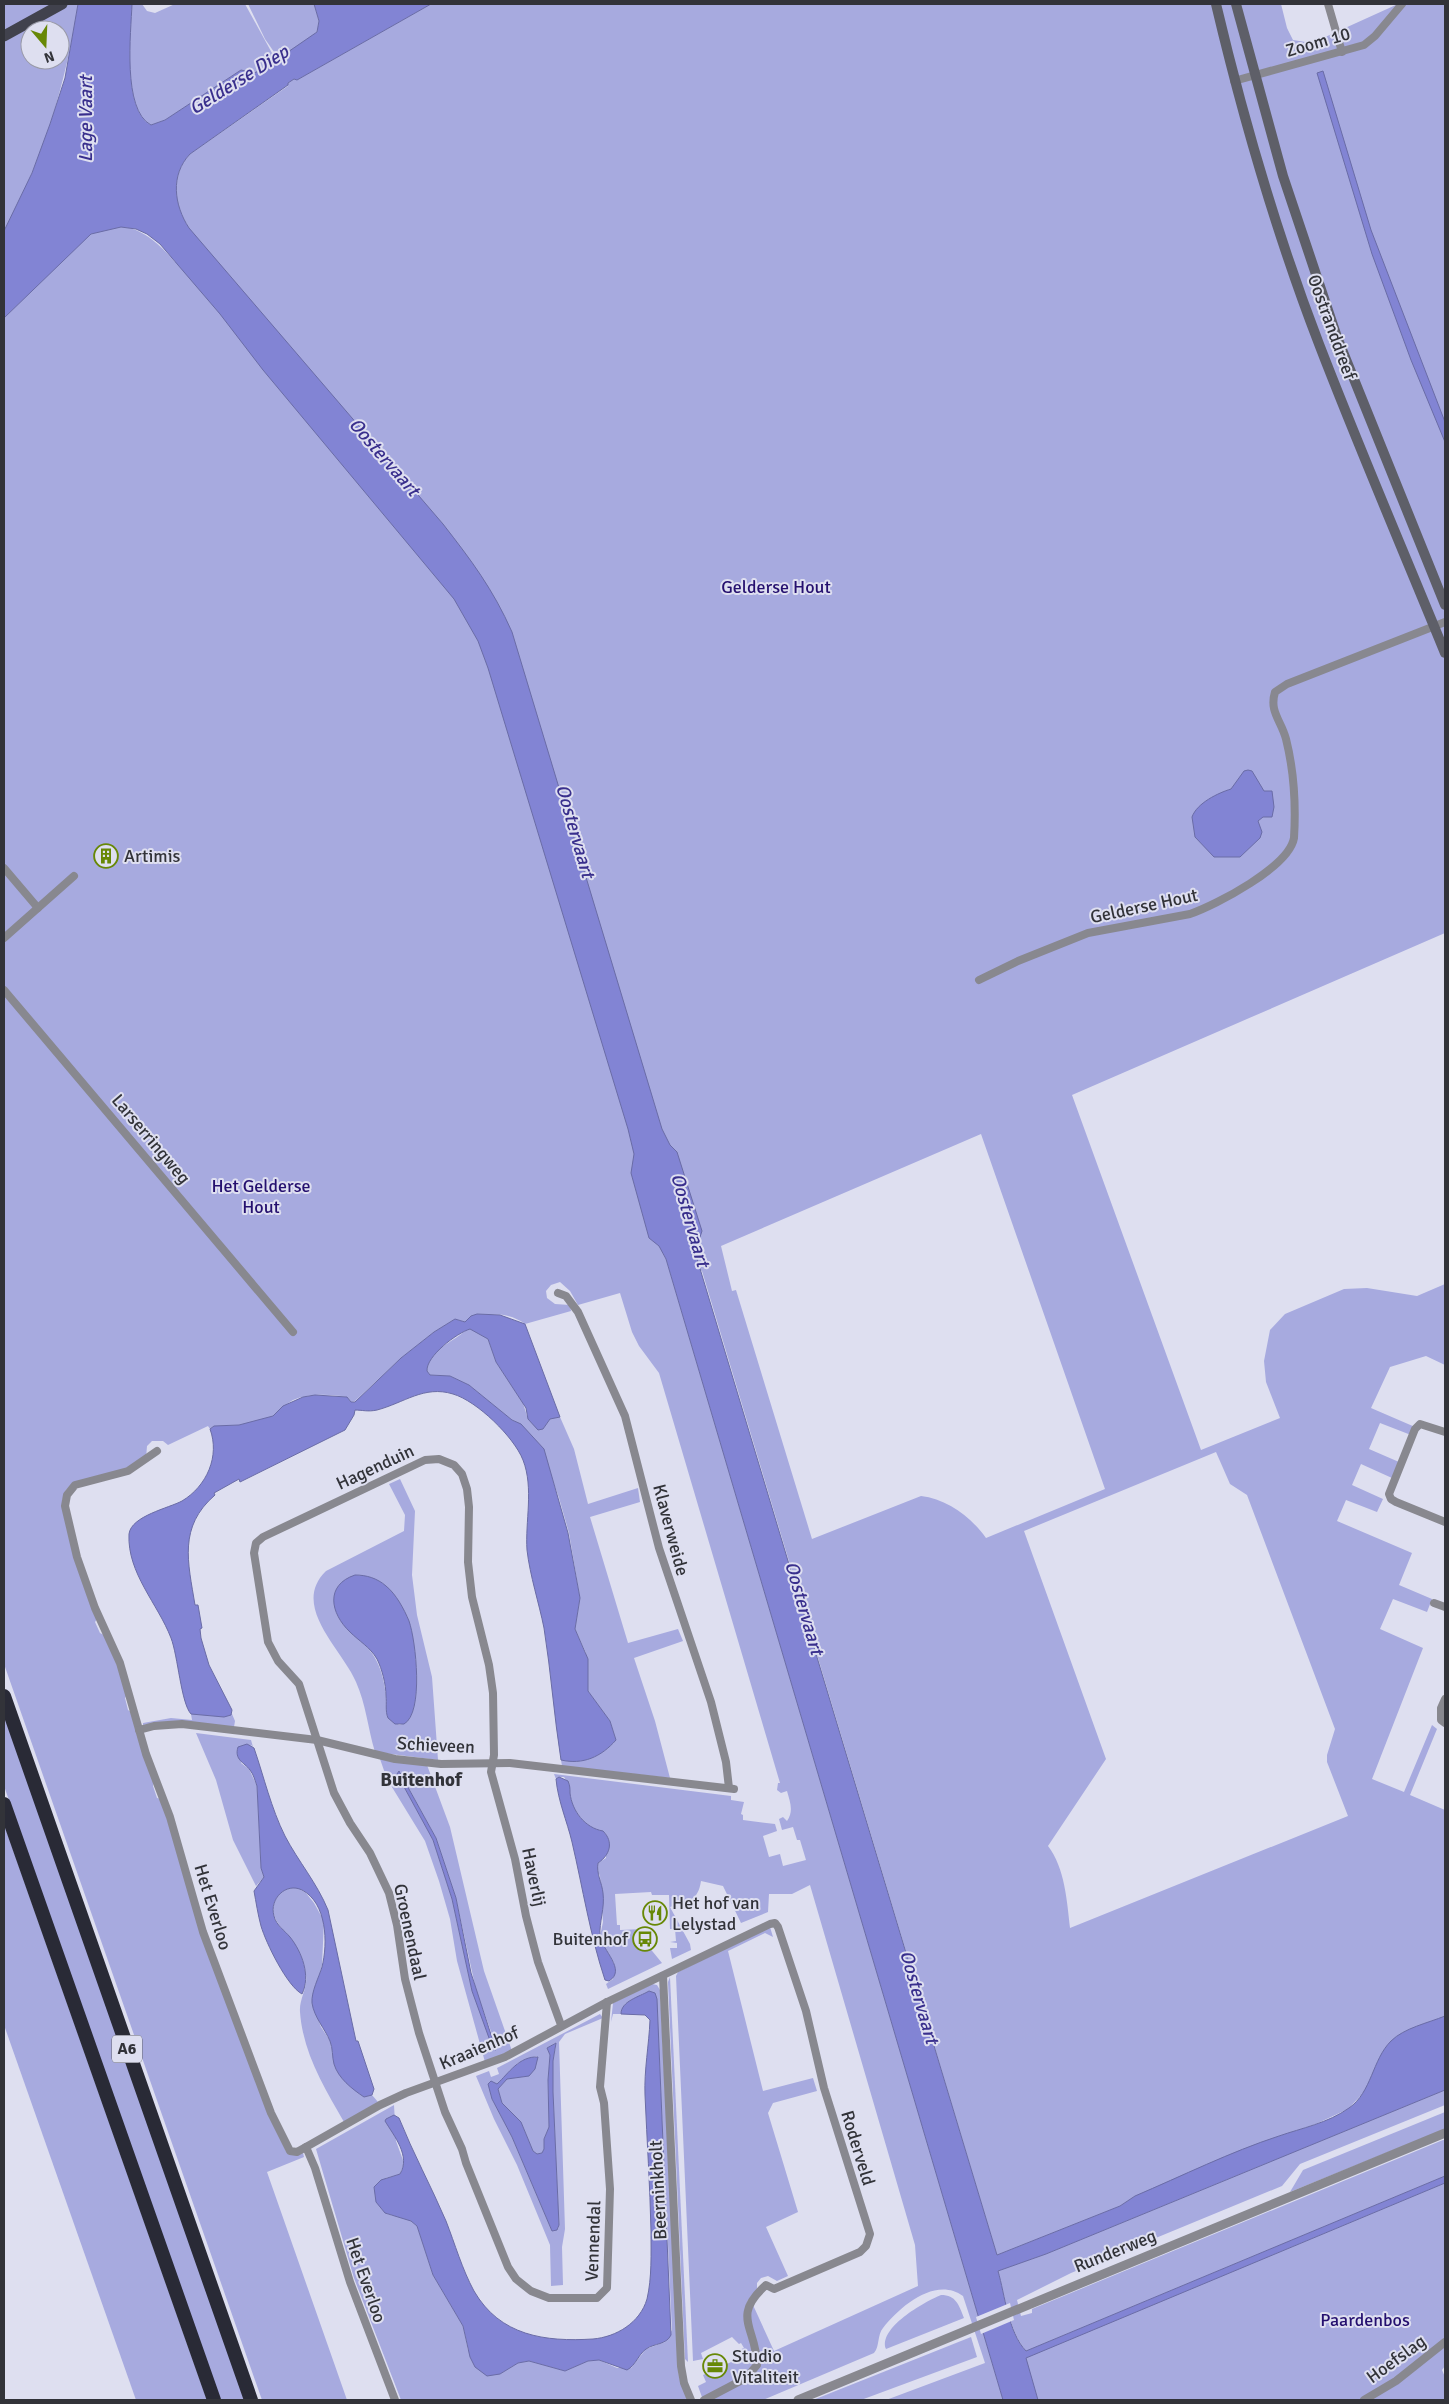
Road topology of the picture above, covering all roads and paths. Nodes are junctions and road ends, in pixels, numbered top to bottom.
1 (1216, 4) edge
2 (1236, 4) edge
3 (1328, 4) edge
4 (1402, 4) edge
5 (58, 6) edge
6 (4, 36) edge
7 (1342, 52) junction
8 (1255, 76) junction
9 (1234, 81) junction
10 (1445, 605) edge
11 (1445, 622) edge
12 (1434, 626) junction
13 (1445, 653) edge
14 (4, 868) edge
15 (74, 876) dead end
16 (38, 908) junction
17 (4, 938) edge
18 (979, 980) dead end
19 (4, 990) edge
20 (558, 1293) dead end
21 (293, 1332) dead end
22 (1445, 1432) edge
23 (157, 1452) dead end
24 (1445, 1522) edge
25 (1434, 1603) dead end
26 (1445, 1607) edge
27 (4, 1696) edge
28 (1445, 1699) edge
29 (1445, 1723) edge
30 (139, 1730) junction
31 (318, 1740) junction
32 (492, 1762) junction
33 (731, 1788) joint
34 (4, 1804) edge
35 (664, 1976) junction
36 (606, 2002) junction
37 (561, 2025) junction
38 (435, 2083) junction
39 (1445, 2133) edge
40 (306, 2147) junction
41 (1445, 2342) edge
42 (214, 2400) edge
43 (251, 2400) edge
44 (395, 2400) edge
45 (691, 2400) edge
46 (704, 2400) edge
47 (798, 2400) edge
48 (1364, 2400) edge

1 - 9 main road, Oostranddreef
2 - 8 main road, Oostranddreef
3 - 7 street
4 - 7 street, Zoom 10
5 - 6 main road
7 - 8 street, Zoom 10
8 - 9 street, Zoom 10
8 - 10 main road, Oostranddreef
9 - 12 main road, Oostranddreef
11 - 12 street, Gelderse Hout
12 - 13 main road, Oostranddreef
12 - 18 street, Gelderse Hout
14 - 16 street
15 - 16 street
16 - 17 street
19 - 21 street, Larserringweg
20 - 33 street, Klaverweide
22 - 24 street
23 - 30 street, Het Everloo
25 - 26 street
27 - 43 highway, A6
28 - 29 street
30 - 31 street, Schieveen
30 - 40 street, Het Everloo
31 - 32 street, Schieveen
31 - 32 street, Hagenduin
31 - 38 street, Groenendaal
32 - 33 street, Schieveen
32 - 37 street, Haverlij
34 - 42 highway, A6
35 - 36 street, Kraaienhof
35 - 45 street, Beerninkholt
35 - 46 street, Roderveld
36 - 37 street, Kraaienhof
36 - 38 street, Vennendal
37 - 38 street, Kraaienhof
38 - 40 street, Kraaienhof
39 - 47 street, Runderweg
40 - 44 street, Het Everloo
41 - 48 street, Hoefslag

